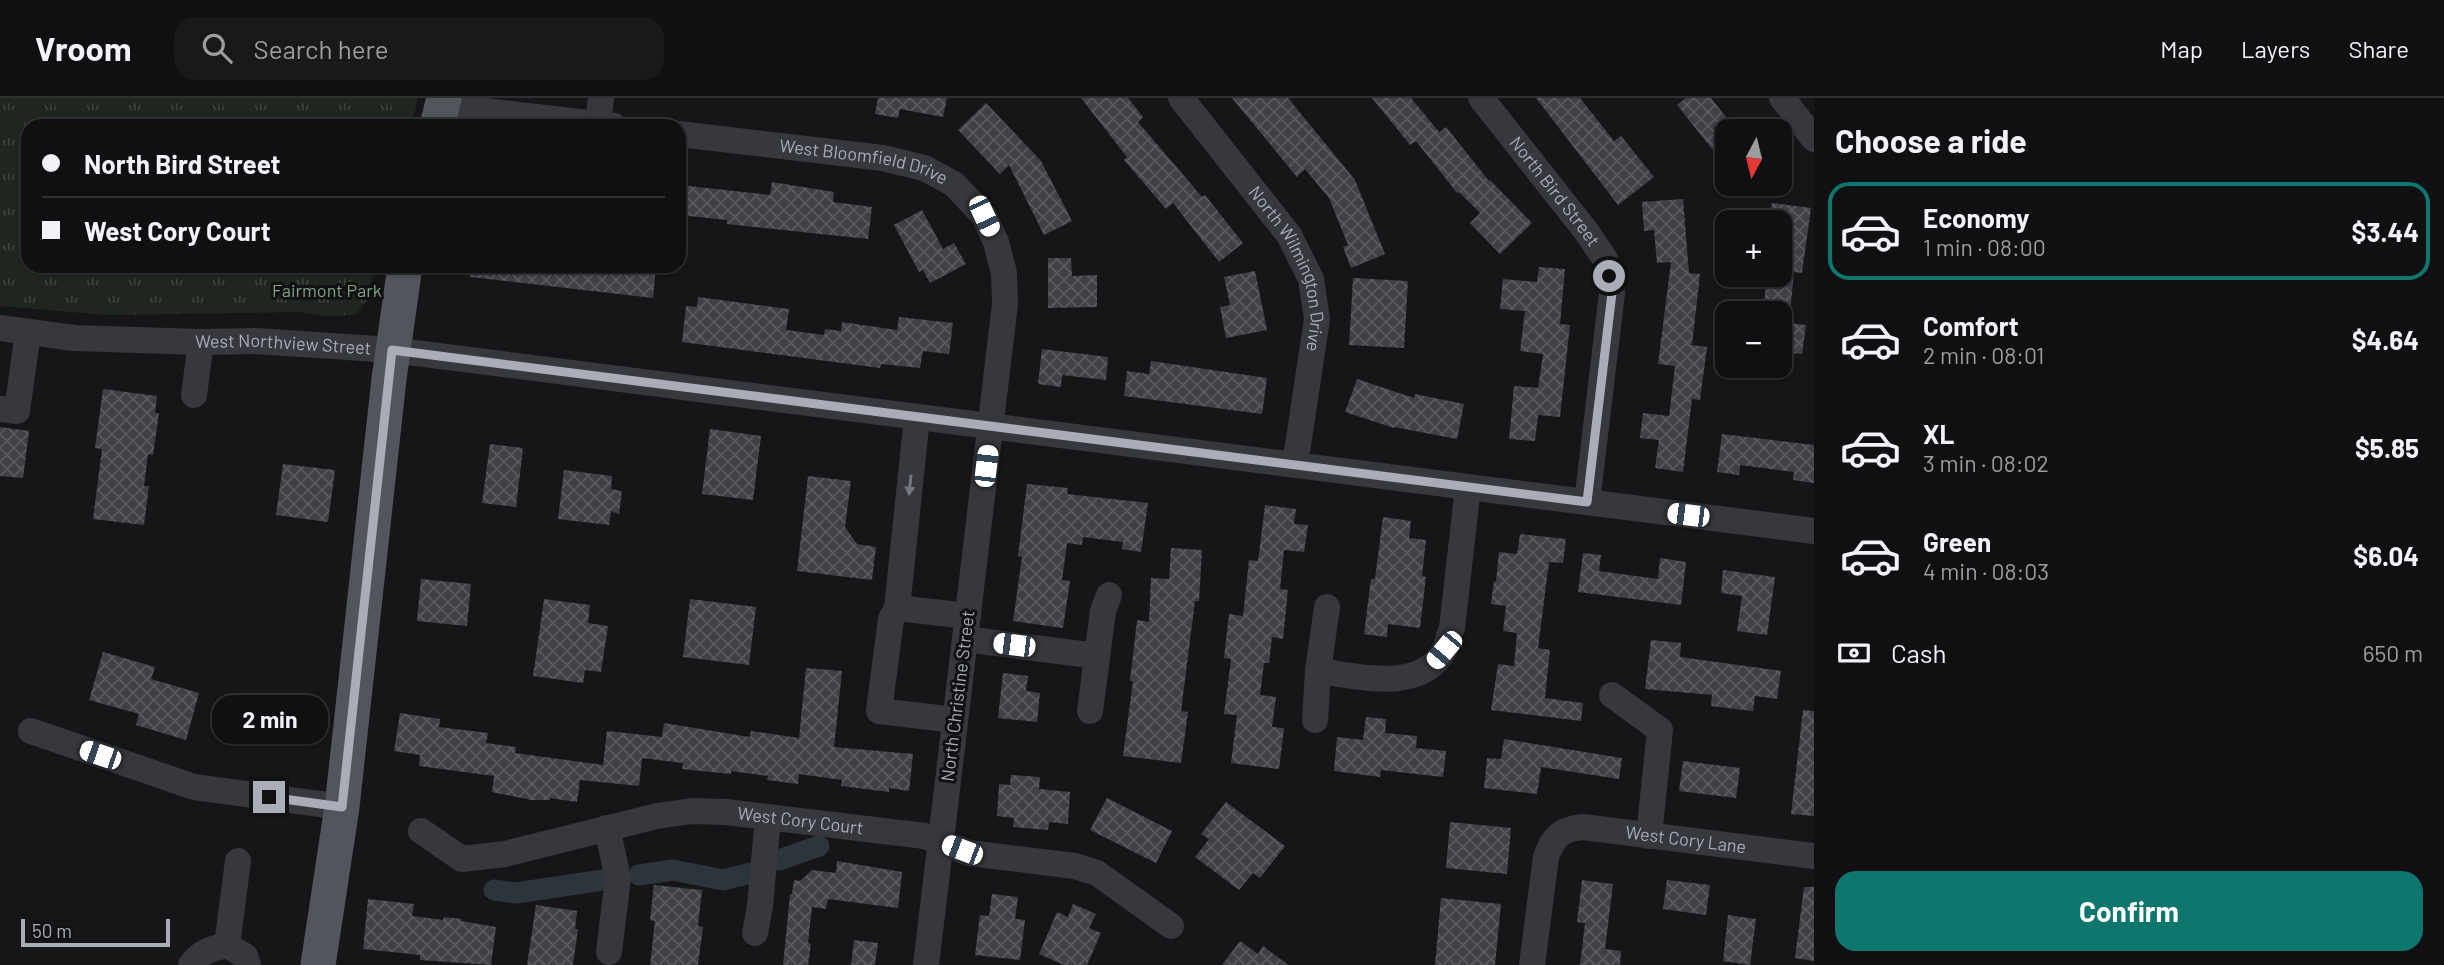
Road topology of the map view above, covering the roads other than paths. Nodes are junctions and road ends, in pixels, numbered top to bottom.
1 (1181, 98) edge
2 (1481, 98) edge
3 (1782, 98) edge
4 (441, 110) edge
5 (604, 116) edge
6 (686, 135) edge
7 (1814, 139) edge
8 (404, 273) edge
9 (0, 328) edge
10 (28, 332) junction
11 (201, 342) junction
12 (392, 350) junction
13 (194, 395) dead end
14 (0, 409) edge
15 (917, 417) junction
16 (990, 426) junction
17 (1295, 465) junction
18 (1468, 487) junction
19 (1587, 502) junction
20 (1814, 531) edge
21 (1110, 595) dead end
22 (1327, 607) dead end
23 (897, 608) junction
24 (967, 627) junction
25 (1097, 656) junction
26 (1318, 671) junction
27 (1612, 695) dead end
28 (1090, 711) dead end
29 (956, 720) junction
30 (1315, 720) dead end
31 (30, 731) dead end
32 (342, 807) junction
33 (768, 817) junction
34 (607, 828) junction
35 (421, 831) dead end
36 (1649, 836) junction
37 (940, 842) junction
38 (1814, 856) edge
39 (237, 860) dead end
40 (1171, 926) dead end
41 (755, 933) dead end
42 (227, 945) junction
43 (609, 952) dead end
44 (191, 965) edge
45 (248, 965) edge
46 (318, 965) edge
47 (926, 965) edge
48 (1532, 965) edge

1 - 17 street, North Wilmington Drive
2 - 19 street, North Bird Street
3 - 7 street
4 - 5 street
6 - 16 street, West Bloomfield Drive
8 - 12 main road
9 - 10 street, West Northview Street
10 - 11 street, West Northview Street
10 - 14 street
11 - 12 street, West Northview Street
11 - 13 street
12 - 15 street, West Northview Street
12 - 32 main road
15 - 16 street, West Northview Street
15 -> 23 street
16 - 17 street, West Northview Street
16 - 24 street, North Christine Street
17 - 18 street, West Northview Street
18 - 19 street, West Northview Street
18 - 26 street
19 - 20 street, West Northview Street
21 - 25 street
22 - 26 street
23 - 24 street
23 - 29 street
24 - 25 street
24 - 29 street, North Christine Street
25 - 28 street
26 - 30 street
27 - 36 street
29 - 37 street, North Christine Street
31 - 32 street
32 - 46 main road
33 - 34 street, West Cory Court
33 - 37 street, West Cory Court
33 - 41 street
34 - 35 street, West Cory Court
34 - 43 street
36 - 38 street, West Cory Lane
36 - 48 street, West Cory Lane
37 - 40 street, West Cory Court
37 - 47 street, North Christine Street
39 - 42 street
42 - 44 street
42 - 45 street

